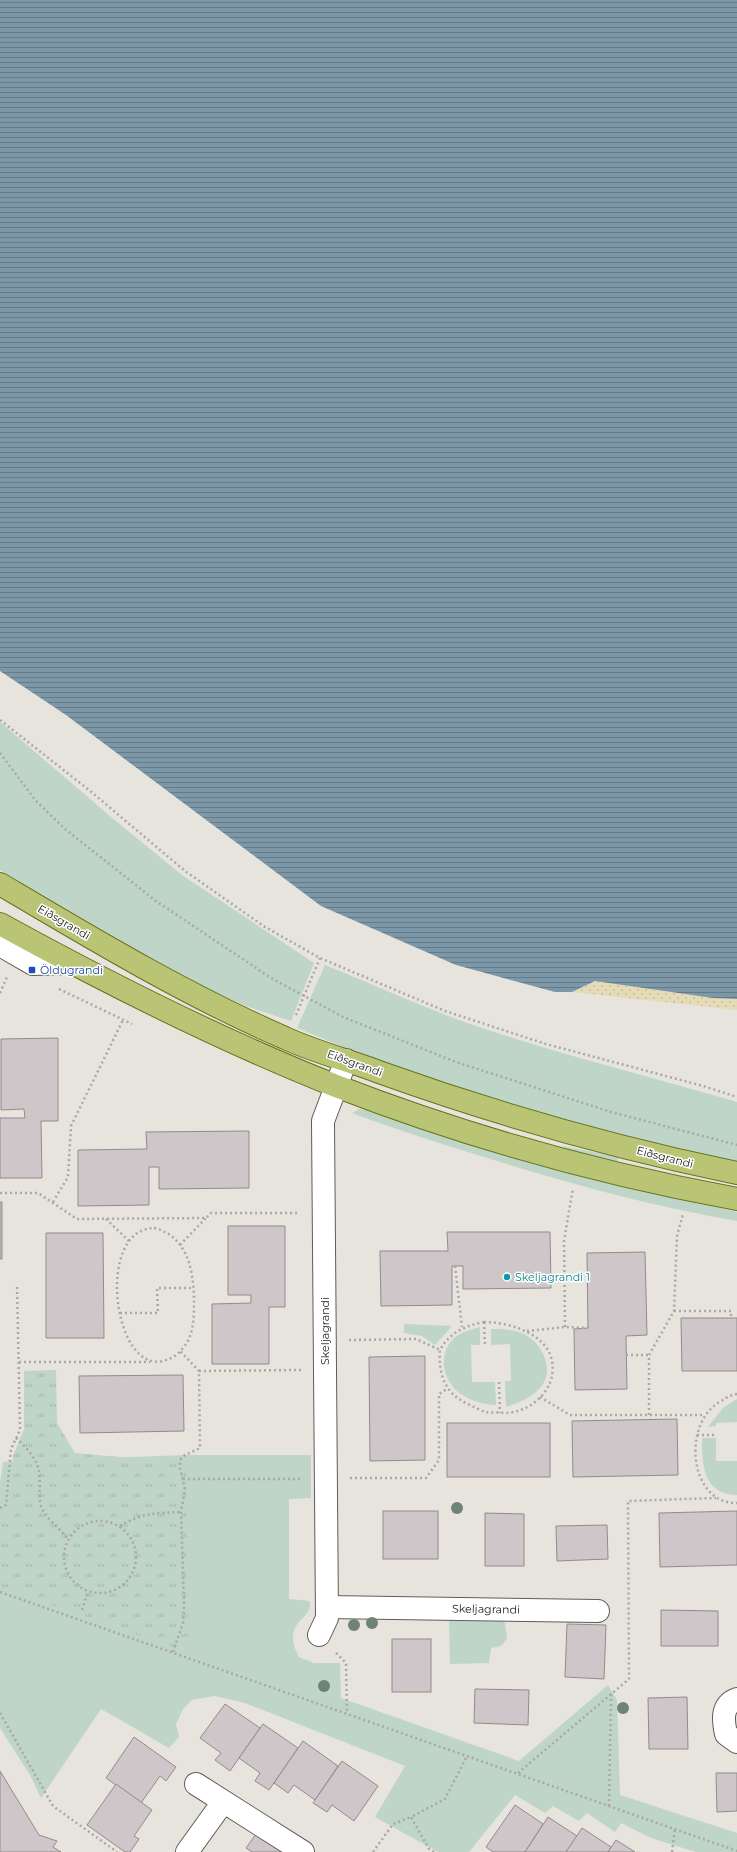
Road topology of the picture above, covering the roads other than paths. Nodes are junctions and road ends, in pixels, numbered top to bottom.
1 (0, 884) edge
2 (0, 924) edge
3 (0, 945) edge
4 (71, 963) junction
5 (346, 1060) junction
6 (336, 1086) junction
7 (737, 1173) edge
8 (737, 1199) edge
9 (327, 1607) junction
10 (598, 1611) dead end
11 (319, 1635) road end
12 (737, 1699) edge
13 (737, 1742) edge
14 (196, 1784) dead end
15 (223, 1802) junction
16 (187, 1852) edge
17 (303, 1852) edge

1 - 5 main road, Eiðsgrandi
2 - 4 main road
3 - 4 street
4 - 6 main road
5 - 6 street, Skeljagrandi
5 - 7 main road, Eiðsgrandi
6 - 8 main road
6 - 9 street, Skeljagrandi
9 - 10 street, Skeljagrandi
9 - 11 street, Skeljagrandi
12 - 13 street
14 - 15 street
15 - 16 street
15 - 17 street

